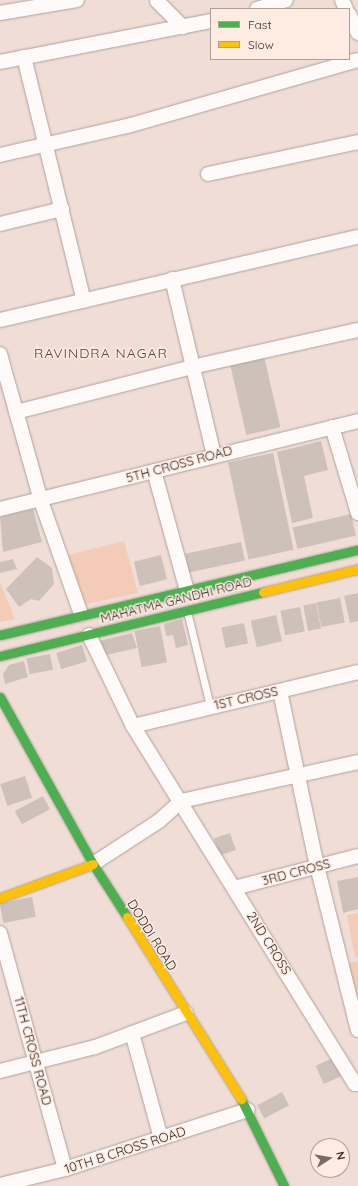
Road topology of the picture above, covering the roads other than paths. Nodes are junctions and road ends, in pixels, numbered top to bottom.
1 (77, 0) edge
2 (158, 0) edge
3 (286, 0) edge
4 (260, 8) edge
5 (0, 13) edge
6 (350, 16) edge
7 (210, 20) edge
8 (183, 27) junction
9 (358, 33) edge
10 (24, 57) junction
11 (358, 60) edge
12 (0, 62) edge
13 (358, 142) edge
14 (47, 144) junction
15 (0, 155) edge
16 (208, 174) dead end
17 (62, 209) junction
18 (0, 224) edge
19 (358, 237) edge
20 (172, 279) junction
21 (84, 301) junction
22 (0, 320) edge
23 (358, 330) edge
24 (0, 354) edge
25 (192, 367) junction
26 (16, 412) junction
27 (358, 421) edge
28 (332, 427) junction
29 (214, 454) junction
30 (154, 471) junction
31 (41, 500) junction
32 (0, 509) edge
33 (358, 513) edge
34 (358, 550) edge
35 (317, 559) junction
36 (358, 569) edge
37 (320, 578) junction
38 (187, 591) junction
39 (187, 611) junction
40 (81, 614) junction
41 (0, 635) edge
42 (89, 635) junction
43 (0, 656) edge
44 (358, 672) edge
45 (280, 691) junction
46 (0, 697) edge
47 (210, 706) junction
48 (133, 726) junction
49 (358, 762) edge
50 (298, 776) junction
51 (181, 801) junction
52 (358, 856) edge
53 (92, 864) junction
54 (317, 866) junction
55 (234, 888) junction
56 (0, 898) edge
57 (0, 933) edge
58 (186, 1013) junction
59 (358, 1030) edge
60 (132, 1033) junction
61 (37, 1060) junction
62 (0, 1071) edge
63 (358, 1084) edge
64 (248, 1110) junction
65 (160, 1138) junction
66 (65, 1169) junction
67 (0, 1185) edge
68 (284, 1186) edge

1 - 5 street
2 - 8 street
3 - 4 street
6 - 9 street
7 - 8 street
8 - 10 street
10 - 12 street
10 - 14 street
11 - 14 street
13 - 16 street
14 - 15 street
14 - 17 street
17 - 18 street
17 - 21 street
19 - 20 street
20 - 21 street
20 - 25 street
21 - 22 street
23 - 25 street
24 - 26 street
25 - 26 street
25 - 29 street
26 - 31 street
27 - 28 street, 5TH CROSS ROAD
28 - 29 street, 5TH CROSS ROAD
28 - 33 street
29 - 30 street, 5TH CROSS ROAD
30 - 31 street, 5TH CROSS ROAD
30 - 38 street
31 - 32 street, 5TH CROSS ROAD
31 - 40 street
34 - 35 street, MAHATMA GANDHI ROAD
35 - 37 street
35 - 38 street, MAHATMA GANDHI ROAD
36 - 37 street, MAHATMA GANDHI ROAD
37 - 39 street, MAHATMA GANDHI ROAD
38 - 40 street, MAHATMA GANDHI ROAD
39 - 42 street, MAHATMA GANDHI ROAD
39 - 47 lane
40 - 41 street, MAHATMA GANDHI ROAD
40 - 42 street
42 - 43 street, MAHATMA GANDHI ROAD
42 - 48 street, 2ND CROSS
44 - 45 street, 1ST CROSS
45 - 47 street, 1ST CROSS
45 - 50 street
46 - 53 street, DODDI ROAD
47 - 48 street, 1ST CROSS
48 - 51 street, 2ND CROSS
49 - 50 street
50 - 51 street
50 - 54 street
51 - 53 street
51 - 55 street, 2ND CROSS
52 - 54 street, 3RD CROSS
53 - 56 street
53 - 58 street, DODDI ROAD
54 - 55 street, 3RD CROSS
54 - 59 street
55 - 63 street, 2ND CROSS
57 - 61 street, 11TH CROSS ROAD
58 - 60 street
58 - 64 street, DODDI ROAD
60 - 61 street
60 - 65 street
61 - 62 street
61 - 66 street, 11TH CROSS ROAD
64 - 65 street, 10TH B CROSS ROAD
64 - 68 street, DODDI ROAD
65 - 66 street, 10TH B CROSS ROAD
66 - 67 street, 10TH B CROSS ROAD

